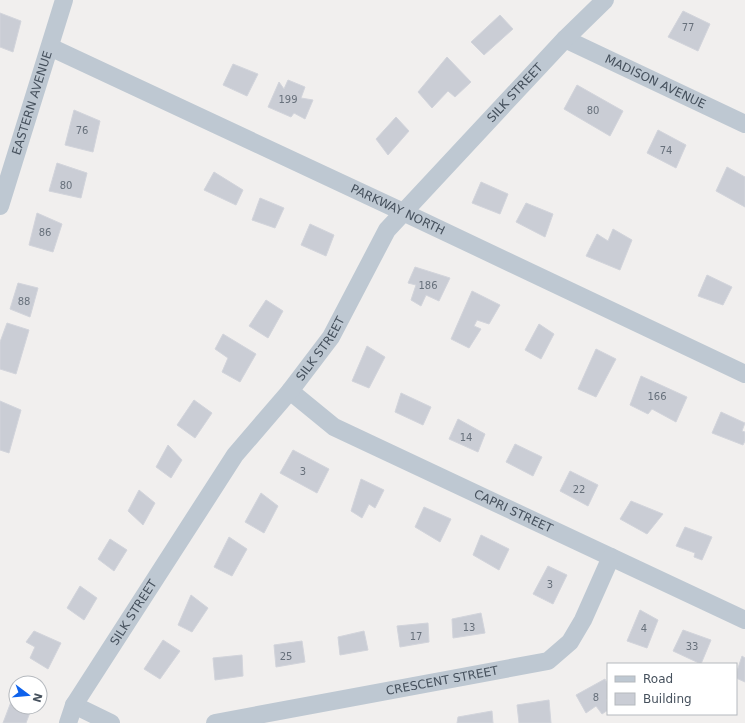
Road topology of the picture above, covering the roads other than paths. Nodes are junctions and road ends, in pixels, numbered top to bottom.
1 (64, 0) edge
2 (605, 0) edge
3 (565, 39) junction
4 (50, 47) junction
5 (745, 124) edge
6 (0, 206) edge
7 (403, 212) junction
8 (745, 374) edge
9 (290, 391) junction
10 (611, 557) junction
11 (745, 620) edge
12 (74, 705) junction
13 (68, 723) edge
14 (110, 723) edge
15 (215, 723) edge

1 - 4 street, EASTERN AVENUE
2 - 3 street, SILK STREET
3 - 5 street, MADISON AVENUE
3 - 7 street, SILK STREET
4 - 6 street, EASTERN AVENUE
4 - 7 street, PARKWAY NORTH
7 - 8 street, PARKWAY NORTH
7 - 9 street, SILK STREET
9 - 10 street, CAPRI STREET
9 - 12 street, SILK STREET
10 - 11 street, CAPRI STREET
10 - 15 street, CRESCENT STREET
12 - 13 street, SILK STREET
12 - 14 street

